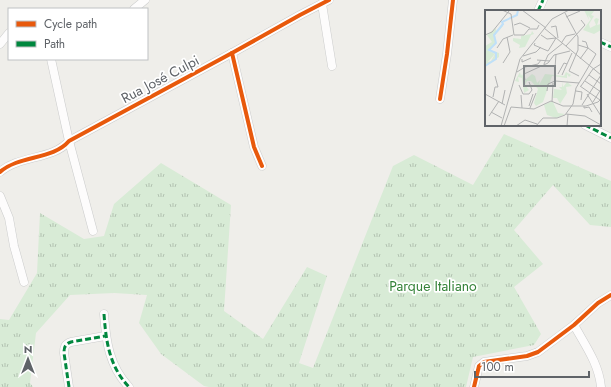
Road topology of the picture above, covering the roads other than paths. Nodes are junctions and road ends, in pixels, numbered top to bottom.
1 (145, 0) edge
2 (453, 0) edge
3 (544, 0) edge
4 (326, 2) edge
5 (135, 8) edge
6 (539, 10) edge
7 (8, 34) edge
8 (0, 44) edge
9 (232, 53) junction
10 (51, 60) edge
11 (332, 66) dead end
12 (440, 99) dead end
13 (588, 126) edge
14 (610, 134) edge
15 (69, 141) junction
16 (262, 166) dead end
17 (0, 172) edge
18 (0, 196) edge
19 (93, 231) dead end
20 (24, 282) dead end
21 (611, 295) edge
22 (104, 314) dead end
23 (574, 325) junction
24 (105, 336) junction
25 (69, 387) edge
26 (129, 387) edge
27 (474, 387) edge
28 (600, 387) edge

1 - 5 street
2 - 12 street
3 - 6 street
4 - 9 street, Rua José Culpi
4 - 11 street
7 - 8 street
9 - 15 street, Rua José Culpi
9 - 16 street
10 - 15 street
13 - 14 street
15 - 17 street, Rua José Culpi
15 - 19 street
18 - 20 street
21 - 23 street
22 - 24 street
23 - 27 street
23 - 28 street
24 - 25 street
24 - 26 street

